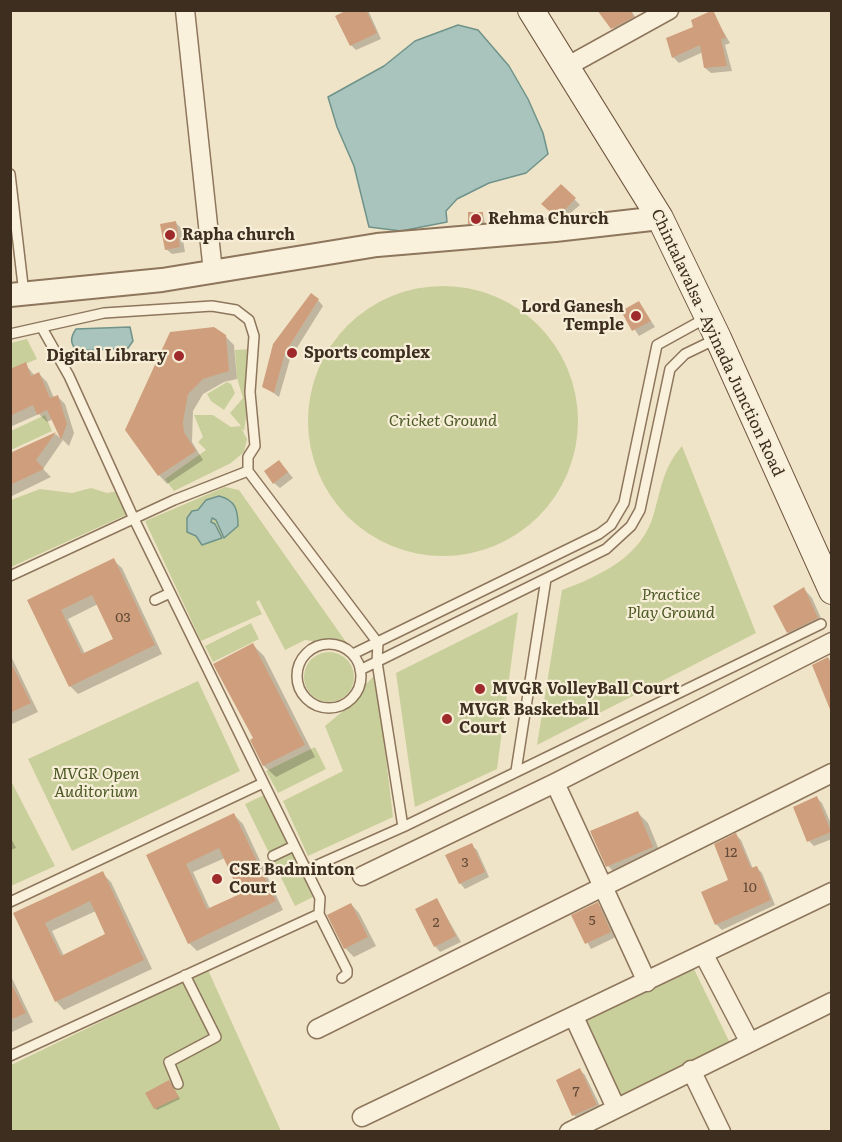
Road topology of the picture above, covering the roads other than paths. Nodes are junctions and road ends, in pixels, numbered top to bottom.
1 (185, 10) edge
2 (531, 10) edge
3 (669, 10) edge
4 (566, 67) junction
5 (10, 174) edge
6 (660, 218) junction
7 (213, 272) junction
8 (17, 295) edge
9 (42, 328) junction
10 (712, 328) junction
11 (10, 334) edge
12 (249, 471) junction
13 (134, 519) junction
14 (10, 576) edge
15 (546, 579) junction
16 (831, 591) edge
17 (170, 593) junction
18 (155, 600) dead end
19 (820, 624) dead end
20 (831, 642) edge
21 (378, 643) junction
22 (353, 654) junction
23 (377, 662) junction
24 (360, 670) junction
25 (516, 771) junction
26 (831, 773) edge
27 (264, 783) junction
28 (555, 783) junction
29 (403, 827) junction
30 (294, 846) junction
31 (273, 856) dead end
32 (306, 870) junction
33 (362, 876) dead end
34 (603, 886) junction
35 (831, 892) edge
36 (10, 902) edge
37 (319, 914) junction
38 (704, 955) junction
39 (185, 975) junction
40 (342, 978) dead end
41 (647, 982) junction
42 (831, 1002) edge
43 (574, 1017) junction
44 (317, 1029) dead end
45 (749, 1041) junction
46 (10, 1056) edge
47 (691, 1070) junction
48 (178, 1084) dead end
49 (616, 1108) junction
50 (362, 1117) dead end
51 (569, 1131) edge
52 (721, 1131) edge

1 - 7 street
2 - 4 main road, Chintalavalsa - Ayinada Junction Road
3 - 4 street
4 - 6 main road, Chintalavalsa - Ayinada Junction Road
5 - 8 lane
6 - 7 street
6 - 10 main road, Chintalavalsa - Ayinada Junction Road
7 - 8 street
9 - 11 lane
9 - 12 lane
9 - 13 lane
10 - 15 lane
10 - 16 main road, Chintalavalsa - Ayinada Junction Road
10 - 21 lane
12 - 13 lane
12 - 21 lane
13 - 14 lane
13 - 17 lane
15 - 23 lane
15 - 25 lane
17 - 18 lane
17 - 27 lane
19 - 25 lane
20 - 28 street
21 - 22 lane
21 - 23 lane
22 - 24 lane
22 - 24 lane
23 - 24 lane
23 - 29 lane
25 - 29 lane
26 - 34 street
27 - 30 lane
27 - 36 lane
28 - 33 street
28 - 34 street
29 - 32 lane
30 - 31 lane
30 - 32 lane
32 - 37 lane
34 - 41 street
34 - 44 street
35 - 38 street
37 - 39 lane
37 - 40 lane
38 - 41 street
38 - 45 street
39 - 46 lane
39 - 48 lane
41 - 43 street
42 - 45 street
43 - 49 street
43 - 50 street
45 - 47 street
47 - 49 street
47 - 52 street
49 - 51 street

